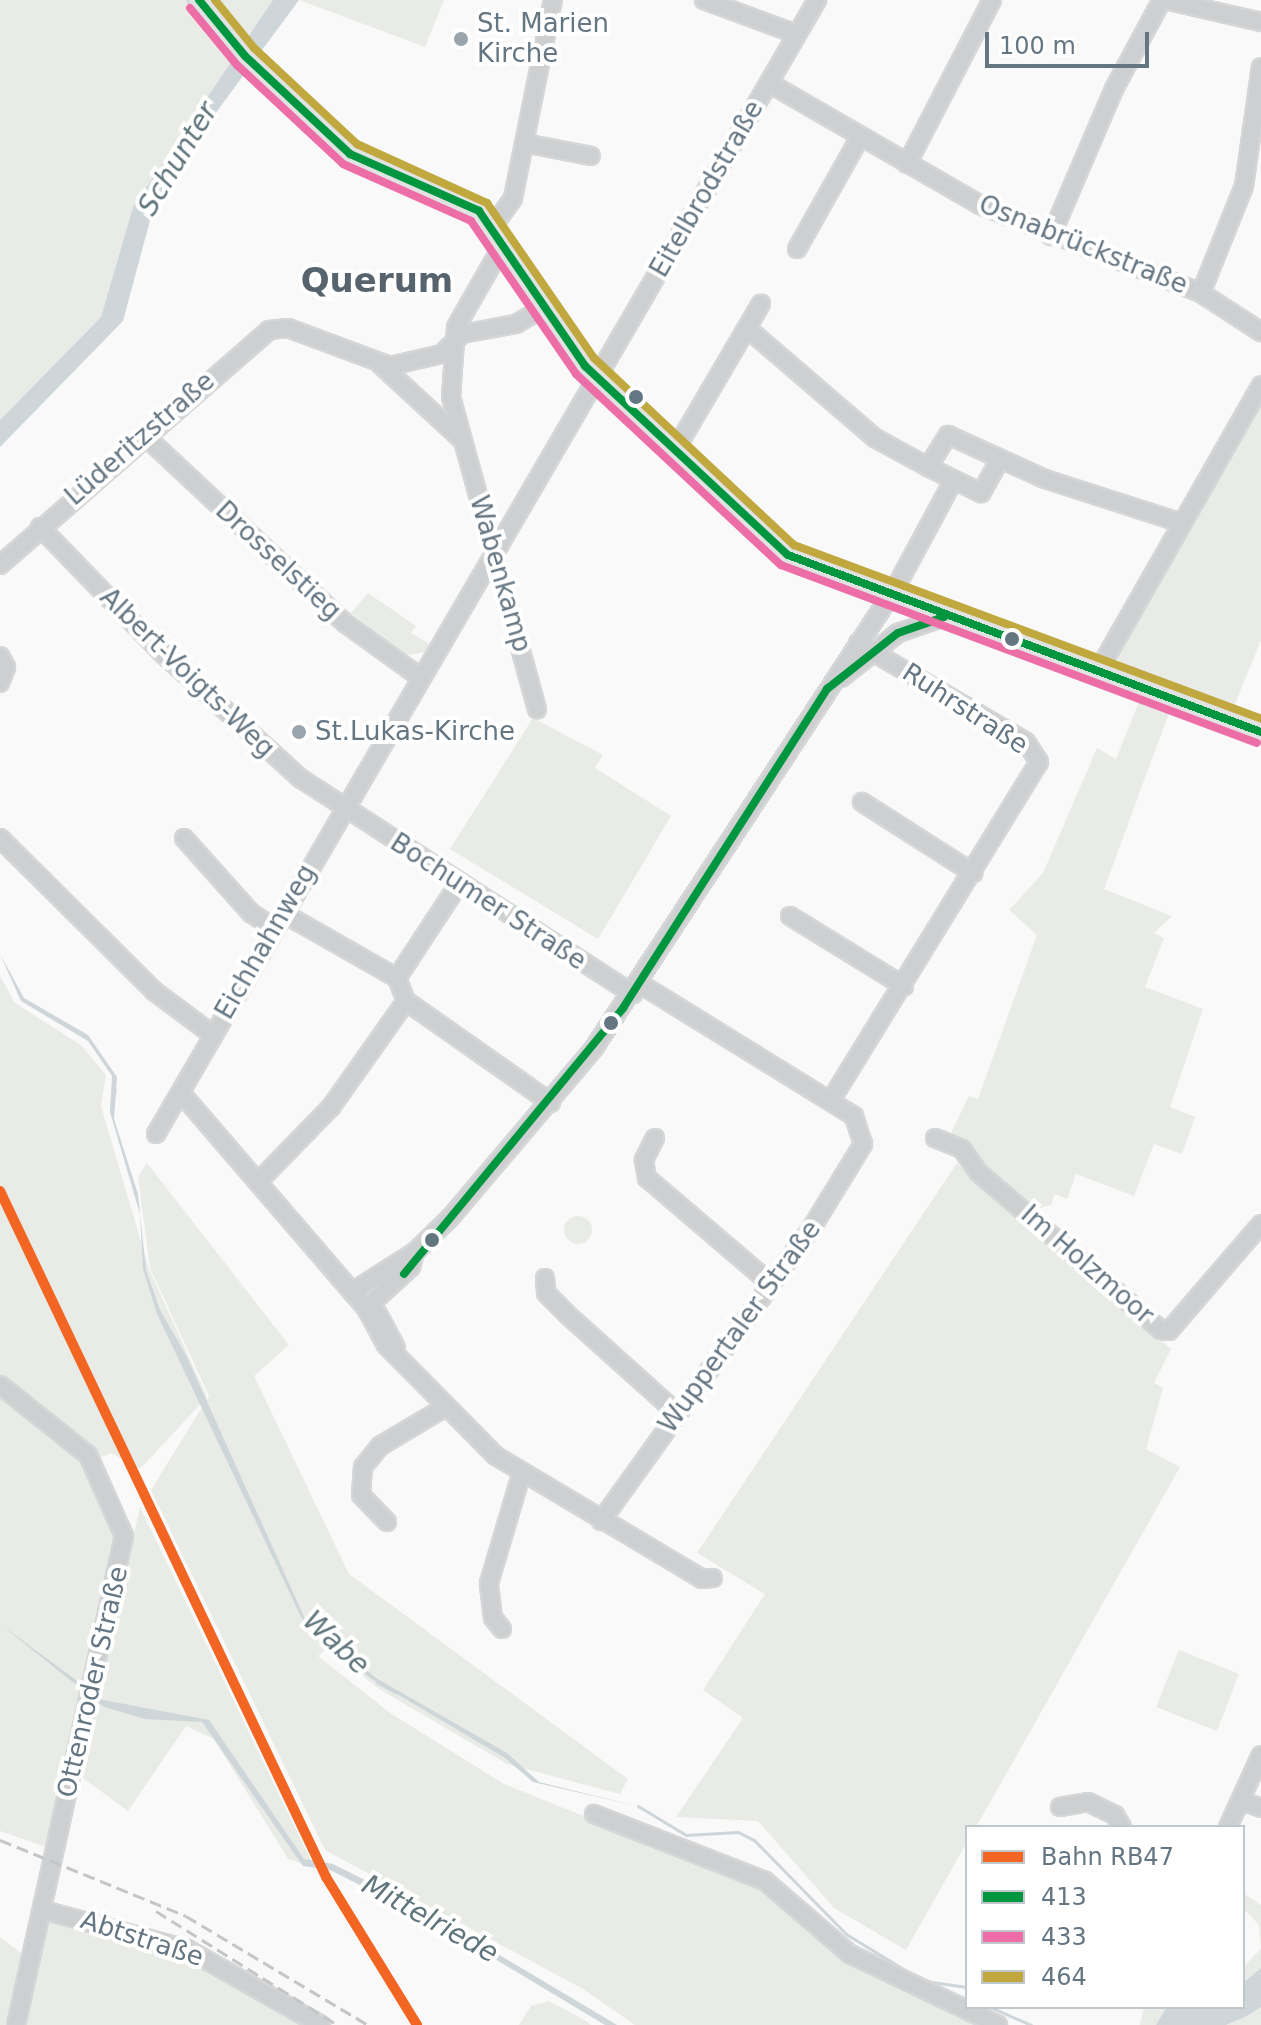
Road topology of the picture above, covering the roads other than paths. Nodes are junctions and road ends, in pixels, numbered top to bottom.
1 (199, 0) edge
2 (553, 0) edge
3 (704, 0) edge
4 (817, 0) edge
5 (992, 0) edge
6 (1164, 0) edge
7 (1261, 22) edge
8 (796, 34) junction
9 (1261, 67) edge
10 (769, 83) junction
11 (860, 137) junction
12 (524, 143) junction
13 (591, 156) dead end
14 (907, 164) junction
15 (498, 234) junction
16 (1051, 236) junction
17 (797, 249) dead end
18 (1201, 293) junction
19 (761, 304) dead end
20 (543, 308) junction
21 (747, 328) junction
22 (1261, 332) edge
23 (452, 341) junction
24 (381, 365) junction
25 (596, 377) junction
26 (1261, 386) edge
27 (144, 435) junction
28 (461, 439) junction
29 (674, 452) junction
30 (999, 461) junction
31 (928, 467) junction
32 (953, 481) junction
33 (1182, 523) junction
34 (40, 527) junction
35 (496, 549) junction
36 (0, 565) edge
37 (890, 597) junction
38 (944, 617) junction
39 (866, 648) junction
40 (0, 656) edge
41 (1097, 673) junction
42 (420, 677) junction
43 (3, 678) edge
44 (537, 709) dead end
45 (1261, 732) edge
46 (862, 802) dead end
47 (343, 809) junction
48 (0, 838) edge
49 (184, 838) dead end
50 (973, 873) junction
51 (458, 885) junction
52 (283, 913) junction
53 (790, 916) dead end
54 (274, 928) junction
55 (397, 978) junction
56 (904, 986) junction
57 (637, 989) junction
58 (406, 1001) junction
59 (213, 1035) junction
60 (181, 1093) junction
61 (831, 1100) junction
62 (551, 1103) junction
63 (863, 1127) joint
64 (156, 1134) dead end
65 (655, 1138) dead end
66 (935, 1138) dead end
67 (258, 1182) junction
68 (1261, 1224) edge
69 (415, 1252) junction
70 (545, 1278) dead end
71 (771, 1284) junction
72 (352, 1292) junction
73 (366, 1308) junction
74 (0, 1385) edge
75 (444, 1408) junction
76 (677, 1413) junction
77 (521, 1475) junction
78 (601, 1521) junction
79 (387, 1522) dead end
80 (713, 1578) dead end
81 (502, 1629) dead end
82 (1261, 1755) edge
83 (1242, 1801) junction
84 (1060, 1807) dead end
85 (1261, 1808) edge
86 (594, 1814) dead end
87 (1121, 1825) edge
88 (1229, 1825) edge
89 (43, 1910) junction
90 (16, 2025) edge
91 (321, 2025) edge
92 (998, 2025) edge

1 - 15 main road
2 - 12 street
3 - 8 street
4 - 8 street, Eitelbrodstraße
5 - 14 street
6 - 7 street
6 - 16 street
8 - 10 street, Eitelbrodstraße
9 - 18 street
10 - 11 street, Osnabrückstraße
10 - 25 street, Eitelbrodstraße
11 - 14 street, Osnabrückstraße
11 - 17 street
12 - 13 street
12 - 15 street
14 - 16 street, Osnabrückstraße
15 - 20 main road
15 - 23 street
16 - 18 street, Osnabrückstraße
18 - 22 street, Osnabrückstraße
19 - 21 street
20 - 23 street
20 - 25 main road
21 - 29 street
21 - 31 street
23 - 24 street
23 - 28 street, Wabenkamp
24 - 27 street, Lüderitzstraße
24 - 28 street
25 - 29 main road
25 - 35 street, Eichhahnweg
26 - 33 street
27 - 34 street, Lüderitzstraße
27 - 42 street, Drosselstieg
28 - 35 street, Wabenkamp
29 - 37 main road
30 - 31 street
30 - 32 street
30 - 33 street
31 - 32 street
32 - 37 street
33 - 41 street
34 - 36 street, Lüderitzstraße
34 - 47 street, Albert-Voigts-Weg
35 - 42 street, Eichhahnweg
35 - 44 street, Wabenkamp
37 - 38 main road
37 - 39 street
38 - 39 street
38 - 41 main road
39 - 50 street, Ruhrstraße
39 - 57 street
40 - 43 street
41 - 45 main road
42 - 47 street, Eichhahnweg
46 - 50 street
47 - 51 street, Bochumer Straße
47 - 52 street, Eichhahnweg
48 - 59 street
49 - 54 street
50 - 56 street, Ruhrstraße
51 - 55 street
51 - 57 street, Bochumer Straße
52 - 54 street, Eichhahnweg
52 - 55 street
53 - 56 street
54 - 59 street, Eichhahnweg
55 - 58 street
56 - 61 street, Ruhrstraße
57 - 61 street, Bochumer Straße
57 - 62 street
58 - 62 street
58 - 67 street
59 - 60 street, Eichhahnweg
60 - 64 street, Eichhahnweg
60 - 67 street
61 - 63 street, Bochumer Straße
62 - 69 street
63 - 71 street, Wuppertaler Straße
65 - 71 street
66 - 68 street, Im Holzmoor
67 - 72 street
69 - 72 street
69 - 73 street
70 - 76 street
71 - 76 street, Wuppertaler Straße
72 - 73 street
73 - 75 street
74 - 89 street, Ottenroder Straße
75 - 77 street
75 - 79 street
76 - 78 street, Wuppertaler Straße
77 - 78 street
77 - 81 street
78 - 80 street
82 - 83 street
83 - 85 street
83 - 88 street
84 - 87 street
86 - 92 street
89 - 90 street, Ottenroder Straße
89 - 91 street, Abtstraße

